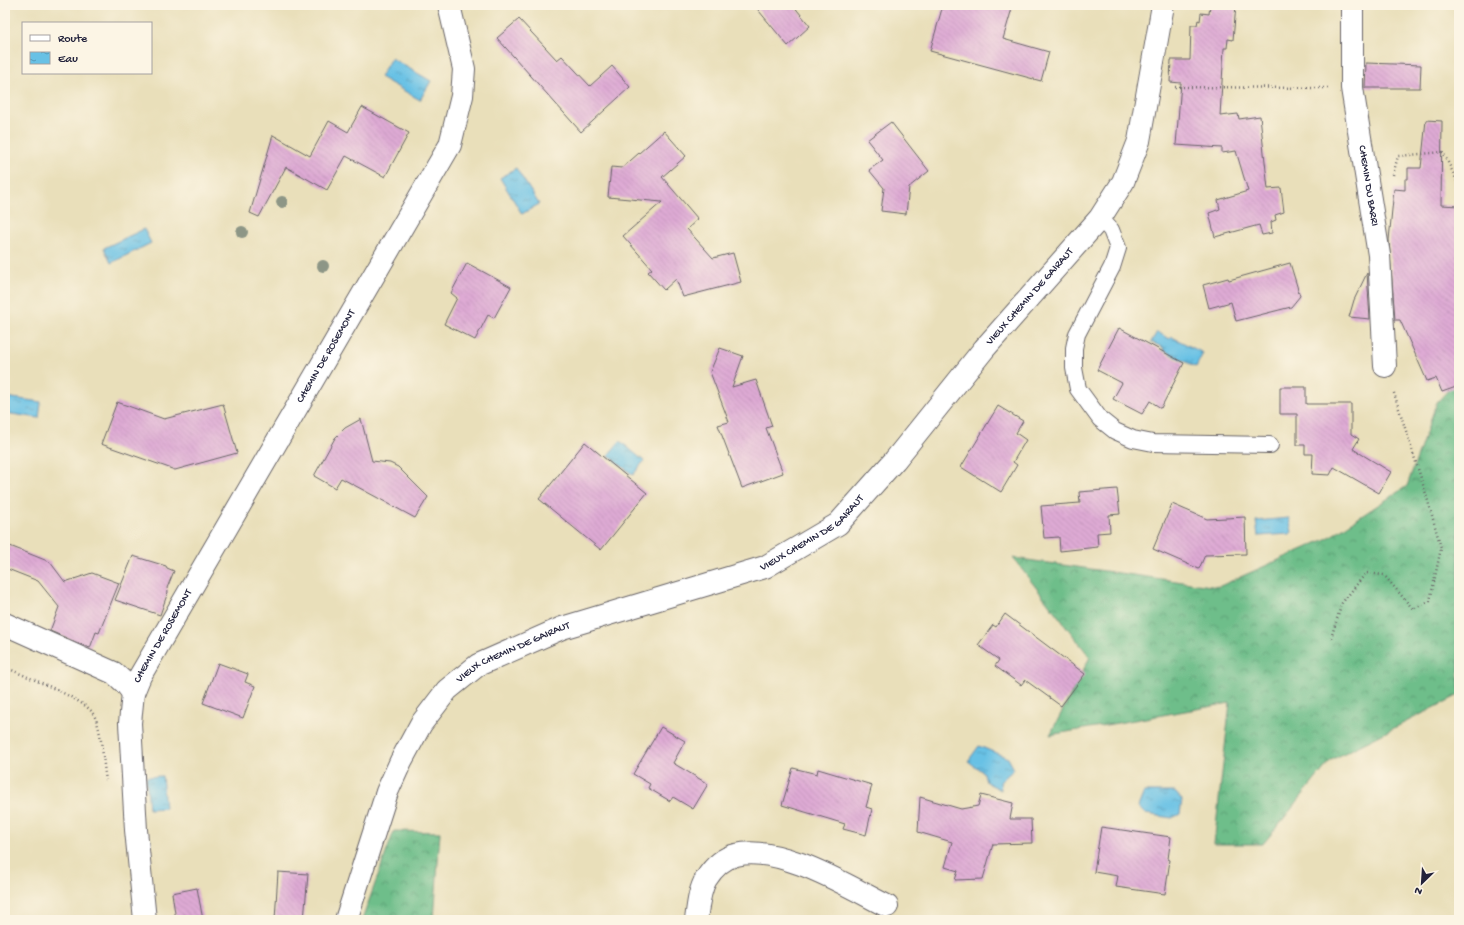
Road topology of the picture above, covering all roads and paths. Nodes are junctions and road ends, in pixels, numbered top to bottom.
1 (449, 5) edge
2 (1163, 5) edge
3 (1352, 5) edge
4 (1149, 87) junction
5 (1352, 88) junction
6 (1392, 179) dead end
7 (1459, 185) edge
8 (1100, 218) junction
9 (1385, 366) joint
10 (1270, 445) dead end
11 (5, 624) edge
12 (1331, 638) dead end
13 (5, 667) edge
14 (133, 693) junction
15 (106, 786) dead end
16 (887, 906) dead end
17 (145, 920) edge
18 (346, 920) edge
19 (696, 920) edge

1 - 14 street, CHEMIN DE ROSEMONT
2 - 4 street, VIEUX CHEMIN DE GAIRAUT
3 - 5 street, CHEMIN DU BARRI
4 - 5 path
4 - 8 street, VIEUX CHEMIN DE GAIRAUT
5 - 9 street, CHEMIN DU BARRI
6 - 7 path
8 - 10 lane
8 - 18 street, VIEUX CHEMIN DE GAIRAUT
9 - 12 path
11 - 14 street, CHEMIN DE ROSEMONT
13 - 15 path
14 - 17 street, CHEMIN DE ROSEMONT
16 - 19 street

